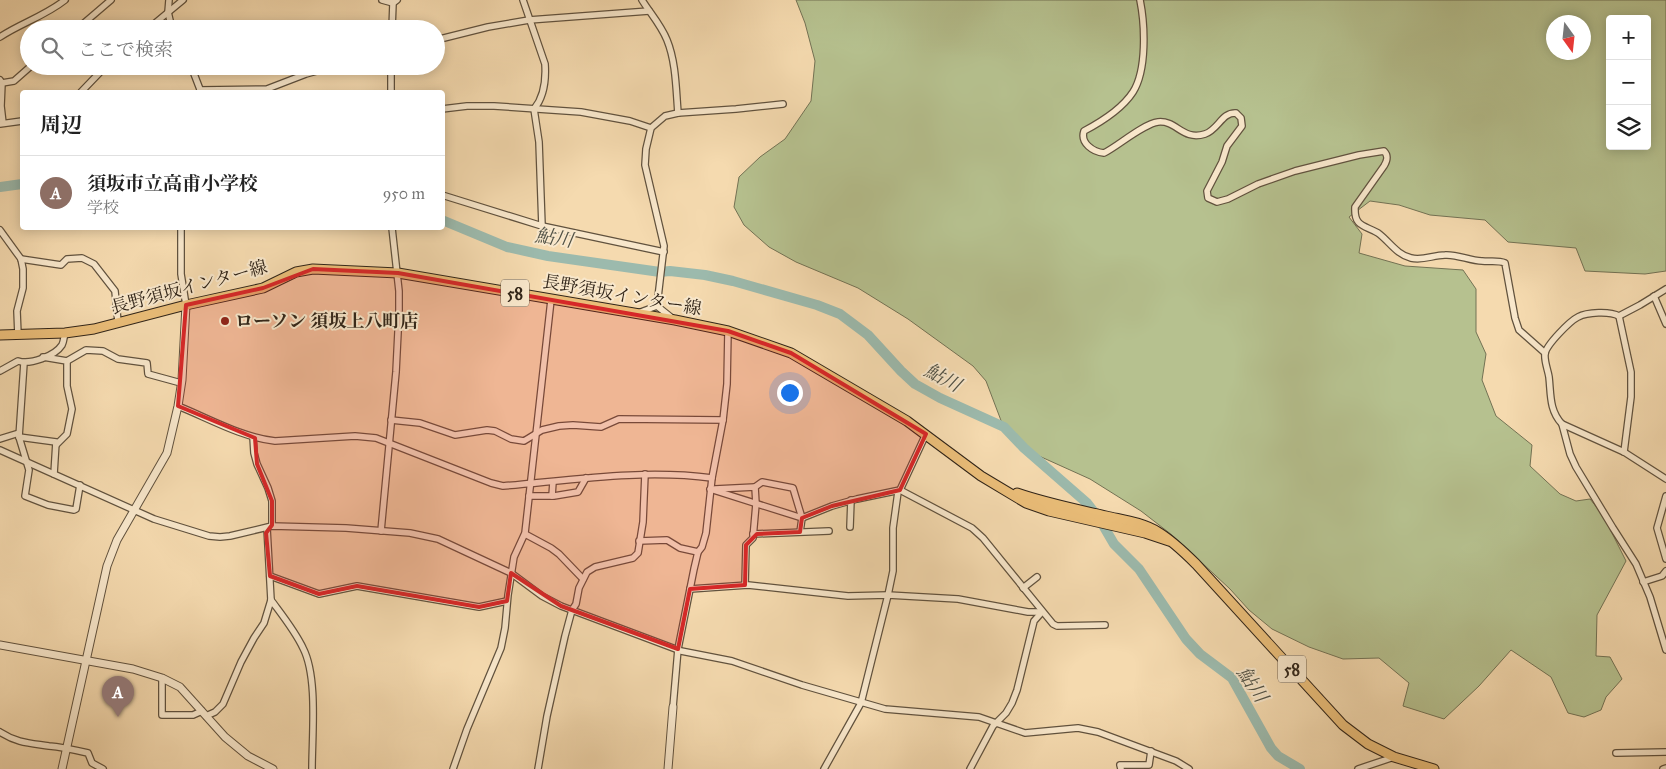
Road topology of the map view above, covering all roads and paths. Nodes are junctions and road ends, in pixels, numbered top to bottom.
1 (65, 0) edge
2 (111, 0) edge
3 (169, 0) edge
4 (183, 0) edge
5 (382, 0) edge
6 (523, 0) edge
7 (642, 0) edge
8 (1140, 0) edge
9 (395, 2) edge
10 (168, 12) junction
11 (649, 12) junction
12 (31, 20) edge
13 (88, 20) edge
14 (159, 20) edge
15 (170, 20) edge
16 (393, 20) edge
17 (529, 20) junction
18 (20, 25) edge
19 (0, 37) edge
20 (445, 38) edge
21 (20, 75) edge
22 (97, 75) edge
23 (194, 75) edge
24 (304, 75) edge
25 (391, 75) edge
26 (1, 82) edge
27 (83, 90) edge
28 (200, 90) edge
29 (269, 90) edge
30 (392, 90) edge
31 (783, 104) dead end
32 (445, 109) edge
33 (534, 109) junction
34 (678, 113) junction
35 (20, 121) edge
36 (2, 124) edge
37 (651, 128) junction
38 (445, 196) edge
39 (542, 226) junction
40 (0, 230) edge
41 (181, 230) edge
42 (392, 230) edge
43 (664, 252) junction
44 (21, 259) junction
45 (398, 273) junction
46 (1666, 288) edge
47 (1654, 296) junction
48 (551, 300) junction
49 (186, 305) junction
50 (657, 305) junction
51 (636, 314) junction
52 (1619, 316) junction
53 (674, 320) junction
54 (118, 322) junction
55 (1666, 324) edge
56 (728, 331) junction
57 (65, 333) junction
58 (0, 335) edge
59 (18, 335) junction
60 (1545, 353) junction
61 (43, 357) junction
62 (68, 361) junction
63 (24, 363) junction
64 (0, 371) edge
65 (181, 383) junction
66 (178, 406) junction
67 (391, 420) junction
68 (723, 420) junction
69 (1562, 424) junction
70 (926, 434) junction
71 (19, 435) junction
72 (536, 435) junction
73 (254, 438) junction
74 (0, 439) edge
75 (389, 443) junction
76 (56, 445) junction
77 (0, 450) edge
78 (1624, 452) junction
79 (26, 462) junction
80 (54, 474) junction
81 (646, 474) junction
82 (586, 478) junction
83 (712, 478) junction
84 (1666, 479) edge
85 (553, 482) junction
86 (530, 484) junction
87 (80, 485) junction
88 (995, 486) junction
89 (755, 487) junction
90 (710, 489) junction
91 (899, 491) junction
92 (528, 496) junction
93 (552, 496) junction
94 (1666, 496) edge
95 (851, 500) junction
96 (756, 504) junction
97 (134, 510) junction
98 (802, 518) junction
99 (269, 527) junction
100 (850, 527) dead end
101 (381, 531) junction
102 (829, 531) dead end
103 (800, 532) junction
104 (525, 534) junction
105 (753, 534) junction
106 (639, 541) junction
107 (1169, 541) junction
108 (698, 552) junction
109 (1666, 559) edge
110 (1666, 571) edge
111 (511, 573) junction
112 (270, 576) junction
113 (1037, 577) dead end
114 (583, 579) junction
115 (1643, 582) junction
116 (745, 585) junction
117 (1023, 588) junction
118 (690, 589) junction
119 (888, 595) junction
120 (271, 600) junction
121 (507, 601) junction
122 (572, 610) junction
123 (1042, 612) junction
124 (1105, 625) dead end
125 (0, 645) edge
126 (678, 650) junction
127 (1666, 650) edge
128 (87, 661) junction
129 (162, 678) junction
130 (861, 703) junction
131 (673, 707) joint
132 (204, 714) junction
133 (996, 723) junction
134 (0, 732) edge
135 (67, 750) junction
136 (1150, 751) junction
137 (1666, 752) edge
138 (1616, 753) dead end
139 (1394, 756) junction
140 (1419, 767) edge
141 (62, 769) edge
142 (103, 769) edge
143 (273, 769) edge
144 (312, 769) edge
145 (453, 769) edge
146 (538, 769) edge
147 (668, 769) edge
148 (824, 769) edge
149 (970, 769) edge
150 (1121, 769) edge
151 (1189, 769) edge
152 (1358, 769) edge
153 (1434, 769) edge

1 - 12 street
2 - 13 street
3 - 10 street
4 - 10 street
5 - 9 street
6 - 17 street
7 - 11 street
8 - 60 street
9 - 16 street
10 - 14 street
10 - 15 street
11 - 17 street
11 - 34 street
17 - 20 street
17 - 33 street
18 - 19 street
21 - 26 street
22 - 27 street
23 - 28 street
24 - 29 street
25 - 30 street
26 - 36 street
31 - 34 street
32 - 33 street
33 - 37 street
33 - 39 street
34 - 37 street
35 - 36 street
37 - 43 street
38 - 39 street
39 - 43 street
40 - 44 street
41 - 49 street
42 - 45 street
43 - 50 street
44 - 54 street
44 - 59 street
45 - 48 main road, 長野須坂インター線 / 58
45 - 49 main road, 長野須坂インター線 / 58
45 - 67 street
46 - 47 street
47 - 52 street
47 - 55 street
48 - 51 main road, 長野須坂インター線 / 58
48 - 72 street
49 - 54 main road, 長野須坂インター線 / 58
49 - 65 street
50 - 51 street
50 - 53 street
51 - 53 main road, 長野須坂インター線 / 58
52 - 60 street
52 - 78 street
53 - 56 main road, 長野須坂インター線 / 58
54 - 57 main road, 長野須坂インター線 / 58
56 - 68 street
56 - 70 main road, 長野須坂インター線 / 58
57 - 59 main road, 長野須坂インター線 / 58
57 - 61 street
58 - 59 main road, 長野須坂インター線 / 58
60 - 69 street
61 - 62 street
61 - 63 street
62 - 65 street
62 - 76 street
63 - 64 street
63 - 71 street
65 - 66 street
66 - 73 street
66 - 97 street
67 - 72 street
67 - 75 street
68 - 72 street
68 - 83 street
69 - 78 street
69 - 115 street
70 - 88 main road, 長野須坂インター線 / 58
70 - 91 street
71 - 74 street
71 - 76 street
71 - 79 street
72 - 86 street
73 - 75 street
73 - 99 street
75 - 86 street
75 - 101 street
76 - 80 street
77 - 79 street
78 - 84 street
79 - 80 street
79 - 87 street
80 - 87 street
81 - 82 street
81 - 83 street
81 - 106 street
82 - 85 street
82 - 93 street
83 - 90 street
85 - 86 street
85 - 93 street
86 - 92 street
87 - 97 street
88 - 107 main road, 長野須坂インター線 / 58
88 - 107 main road, 長野須坂インター線 / 58
89 - 90 street
89 - 96 street
89 - 98 street
90 - 96 street
90 - 108 street
91 - 95 street
91 - 117 street
91 - 119 street
92 - 93 street
92 - 104 street
94 - 109 street
95 - 98 street
95 - 100 street
96 - 98 street
96 - 105 street
97 - 99 street
97 - 128 street
98 - 103 street
99 - 101 street
99 - 112 street
101 - 111 street
102 - 103 street
103 - 105 street
104 - 111 street
104 - 114 street
105 - 116 street
106 - 108 street
106 - 114 street
107 - 139 main road, 長野須坂インター線 / 58
108 - 118 street
110 - 115 street
111 - 121 street
111 - 122 street
112 - 120 street
112 - 121 street
113 - 117 street
114 - 122 street
115 - 127 street
116 - 118 street
116 - 119 street
117 - 123 street
118 - 126 street
119 - 123 street
119 - 130 street
120 - 132 street
120 - 144 street
121 - 145 street
122 - 126 street
122 - 146 street
123 - 124 street
123 - 133 street
125 - 128 street
126 - 130 street
126 - 131 street
128 - 129 street
128 - 135 street
129 - 132 street
129 - 132 street
130 - 133 street
130 - 148 street
131 - 147 street
132 - 143 street
133 - 136 street
133 - 149 street
134 - 135 street
135 - 141 street
135 - 142 street
136 - 150 street
136 - 151 street
137 - 138 street
139 - 140 main road, 長野須坂インター線 / 58
139 - 152 street
140 - 153 main road, 長野須坂インター線 / 58

